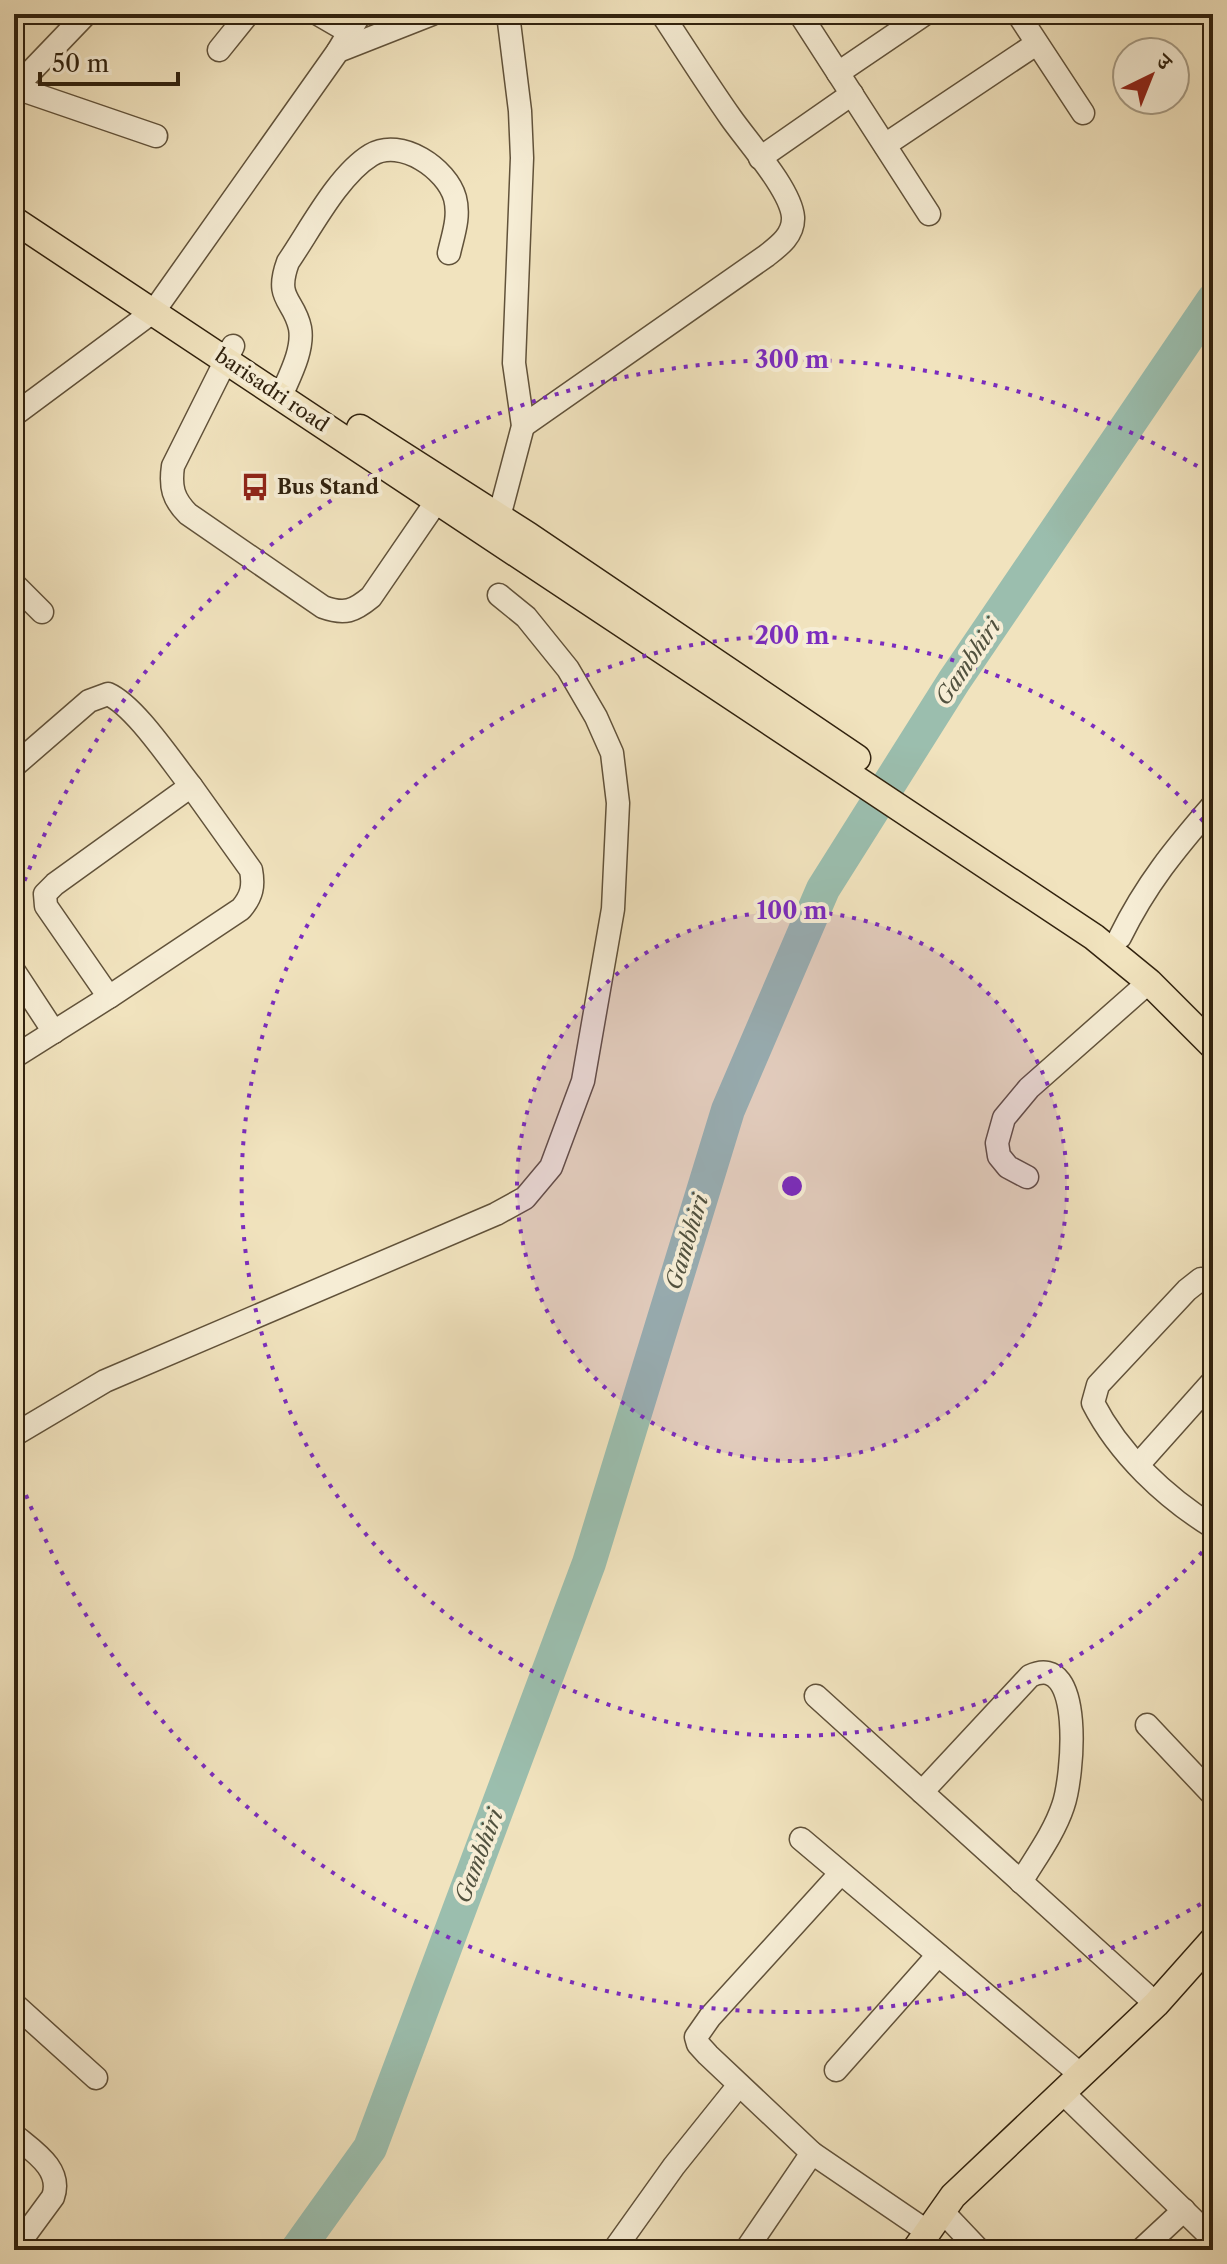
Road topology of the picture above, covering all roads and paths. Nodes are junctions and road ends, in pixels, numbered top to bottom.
1 (86, 14) edge
2 (248, 14) edge
3 (318, 14) edge
4 (432, 14) edge
5 (508, 14) edge
6 (662, 14) edge
7 (800, 14) edge
8 (925, 14) edge
9 (1018, 14) edge
10 (349, 32) edge
11 (1036, 44) junction
12 (219, 50) dead end
13 (838, 73) junction
14 (15, 88) edge
15 (852, 94) junction
16 (1083, 113) dead end
17 (156, 136) dead end
18 (885, 145) junction
19 (760, 158) junction
20 (14, 202) edge
21 (929, 214) dead end
22 (14, 220) edge
23 (449, 253) dead end
24 (158, 306) junction
25 (229, 353) junction
26 (284, 389) junction
27 (14, 415) edge
28 (523, 426) junction
29 (443, 493) junction
30 (499, 517) junction
31 (529, 549) junction
32 (14, 584) edge
33 (499, 595) dead end
34 (42, 612) dead end
35 (14, 766) edge
36 (191, 786) junction
37 (1213, 805) edge
38 (1120, 937) junction
39 (14, 971) edge
40 (1156, 988) junction
41 (109, 997) junction
42 (54, 1032) junction
43 (1213, 1046) edge
44 (14, 1057) edge
45 (1027, 1177) dead end
46 (1213, 1282) edge
47 (1213, 1381) edge
48 (14, 1435) edge
49 (1138, 1465) junction
50 (1210, 1520) edge
51 (816, 1696) dead end
52 (1147, 1725) dead end
53 (922, 1792) junction
54 (1213, 1795) edge
55 (801, 1839) dead end
56 (840, 1874) junction
57 (1021, 1882) junction
58 (1213, 1940) edge
59 (938, 1955) junction
60 (14, 2004) edge
61 (1156, 2004) junction
62 (836, 2070) dead end
63 (96, 2078) dead end
64 (1072, 2084) junction
65 (739, 2085) junction
66 (14, 2135) edge
67 (812, 2153) junction
68 (1184, 2210) junction
69 (928, 2231) edge
70 (1213, 2239) edge
71 (14, 2250) edge
72 (614, 2250) edge
73 (746, 2250) edge
74 (979, 2250) edge
75 (1141, 2250) edge

1 - 14 street
2 - 12 street
3 - 10 street
4 - 10 street
5 - 28 street
6 - 19 street
7 - 13 street
8 - 13 street
9 - 11 street
10 - 24 street
11 - 16 street
11 - 18 street
13 - 15 street
14 - 17 street
15 - 18 street
15 - 19 street
18 - 21 street
19 - 28 street
20 - 24 main road, barisadri road
22 - 24 main road, barisadri road
23 - 26 street
24 - 25 main road, barisadri road
24 - 27 street
25 - 26 main road, barisadri road
25 - 29 street
26 - 29 main road, barisadri road
28 - 30 street
29 - 30 main road, barisadri road
29 - 31 main road, barisadri road
30 - 31 main road, barisadri road
31 - 38 main road
31 - 40 main road
32 - 34 street
33 - 48 street
35 - 36 street
36 - 41 street
36 - 41 street
37 - 38 street
38 - 40 main road
39 - 42 street
40 - 43 main road
40 - 45 street
41 - 42 street
42 - 44 street
46 - 49 street
47 - 49 street
49 - 50 street
51 - 53 street
52 - 54 street
53 - 57 street
53 - 57 street
55 - 56 street
56 - 59 street
56 - 65 street
57 - 61 street
58 - 61 main road
59 - 62 street
59 - 64 street
60 - 63 street
61 - 64 main road
64 - 68 street
64 - 69 main road
65 - 67 street
65 - 72 street
66 - 71 street
67 - 69 street
67 - 73 street
68 - 70 street
68 - 75 street
69 - 74 street

